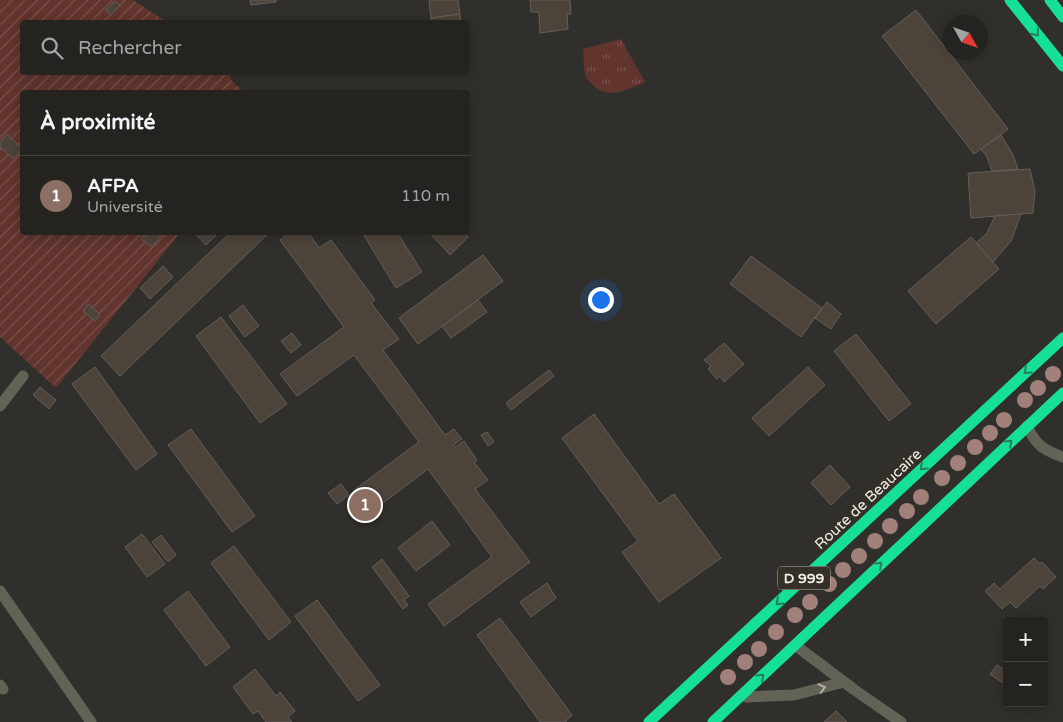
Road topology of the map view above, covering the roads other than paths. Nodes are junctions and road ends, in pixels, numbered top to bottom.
1 (1010, 0) edge
2 (1050, 0) edge
3 (1063, 17) edge
4 (1063, 66) edge
5 (1063, 338) edge
6 (23, 376) dead end
7 (1063, 393) edge
8 (0, 406) edge
9 (1027, 426) junction
10 (1063, 458) edge
11 (0, 591) edge
12 (795, 645) junction
13 (844, 682) junction
14 (739, 698) junction
15 (91, 722) edge
16 (649, 722) edge
17 (713, 722) edge
18 (900, 722) edge

1 -> 4 main road
2 - 3 main road
5 -> 16 main road, Route de Beaucaire / D 999
6 - 8 lane
7 - 9 main road, D 999
9 - 10 lane
12 -> 9 main road, D 999
11 - 15 lane
12 - 13 lane
14 -> 12 main road, D 999
14 -> 13 lane
13 - 18 lane
14 - 17 main road, D 999

